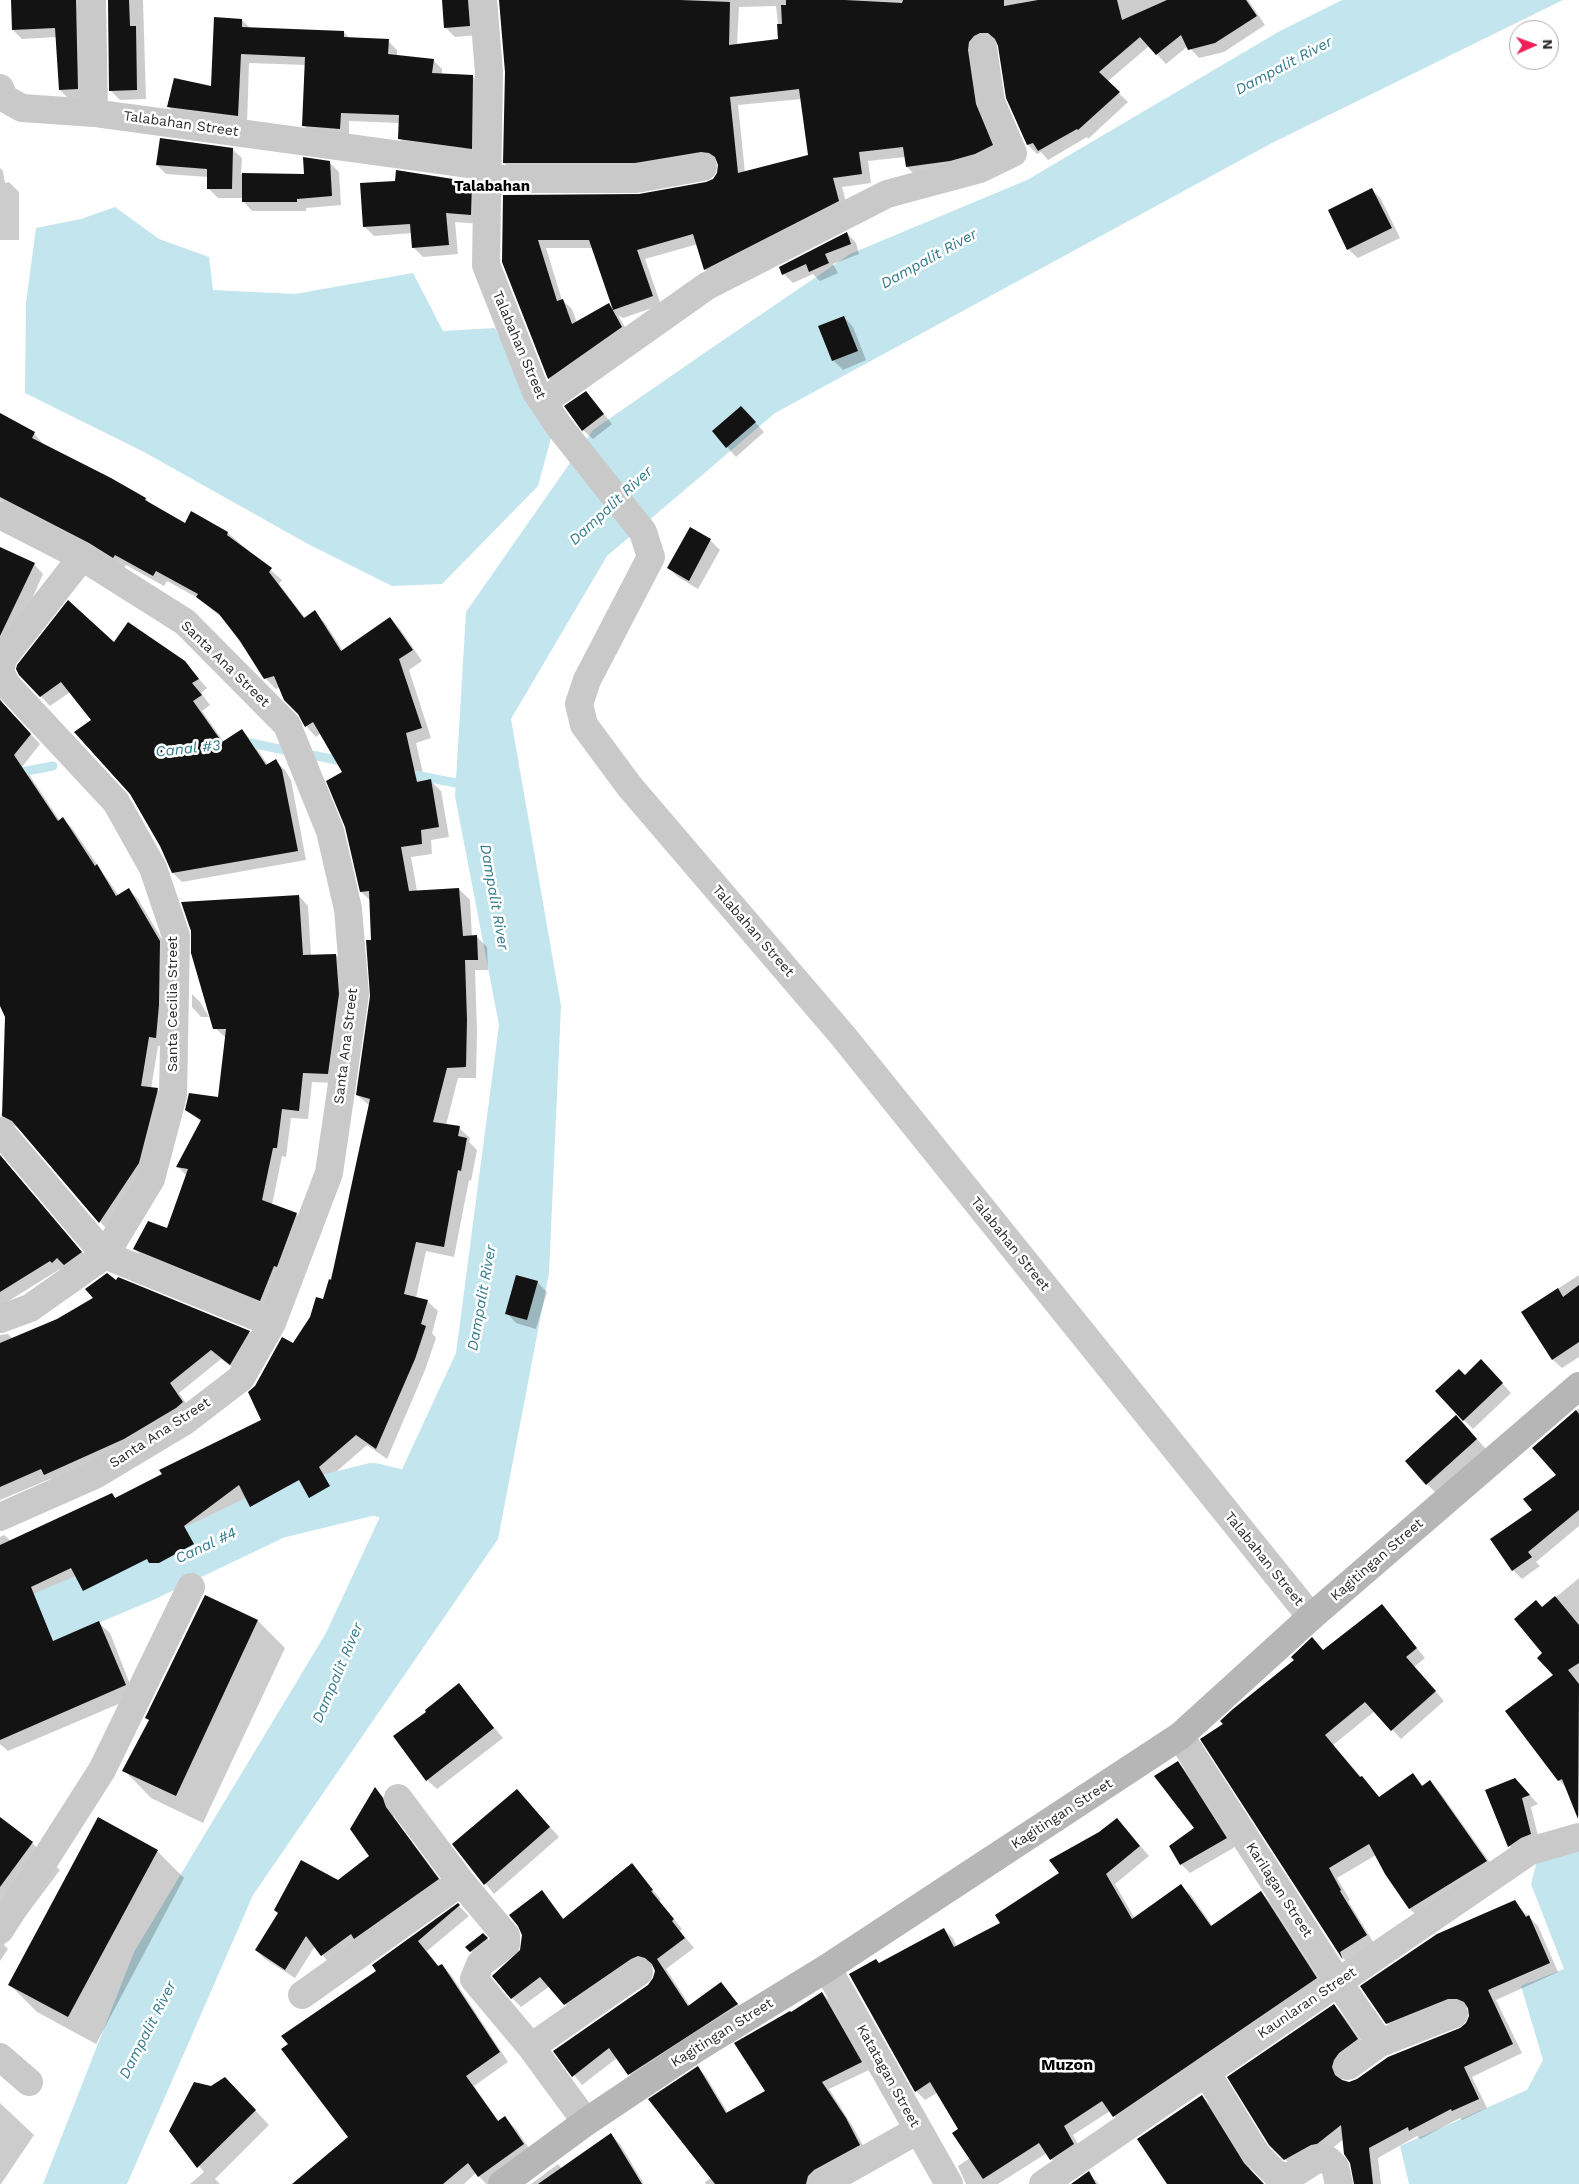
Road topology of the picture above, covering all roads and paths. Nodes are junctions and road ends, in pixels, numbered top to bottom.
1 (92, 0) edge
2 (482, 0) edge
3 (983, 48) dead end
4 (0, 88) edge
5 (94, 112) junction
6 (704, 167) dead end
7 (486, 173) junction
8 (542, 402) junction
9 (0, 515) edge
10 (82, 557) junction
11 (0, 1132) edge
12 (105, 1255) junction
13 (0, 1319) edge
14 (272, 1323) junction
15 (1579, 1386) edge
16 (0, 1517) edge
17 (191, 1587) dead end
18 (1311, 1617) junction
19 (1180, 1736) junction
20 (398, 1798) dead end
21 (1579, 1837) edge
22 (461, 1882) junction
23 (0, 1930) edge
24 (827, 1968) junction
25 (639, 1972) dead end
26 (1338, 1982) junction
27 (302, 1995) dead end
28 (1454, 2014) dead end
29 (1380, 2043) junction
30 (530, 2048) junction
31 (0, 2057) edge
32 (1348, 2066) dead end
33 (1206, 2072) junction
34 (29, 2082) dead end
35 (586, 2122) junction
36 (918, 2130) junction
37 (502, 2184) edge
38 (822, 2184) edge
39 (949, 2184) edge
40 (1043, 2184) edge
41 (1339, 2184) edge

1 - 5 street
2 - 7 street, Talabahan Street
3 - 8 street
4 - 5 street, Talabahan Street
5 - 7 street, Talabahan Street
6 - 7 street
7 - 8 street, Talabahan Street
8 - 18 street, Talabahan Street
9 - 10 street, Santa Ana Street
10 - 12 street, Santa Cecilia Street
10 - 14 street, Santa Ana Street
11 - 12 street
12 - 13 street, Santa Cecilia Street
12 - 14 street
14 - 16 street, Santa Ana Street
15 - 18 street, Kagitingan Street
17 - 23 street
18 - 19 street, Kagitingan Street
19 - 24 street, Kagitingan Street
19 - 26 street, Karilagan Street
20 - 22 street
21 - 26 street, Kaunlaran Street
22 - 27 street
22 - 30 street
24 - 35 street, Kagitingan Street
24 - 36 street, Katatagan Street
25 - 30 street
26 - 29 street, Karilagan Street
26 - 33 street, Kaunlaran Street
28 - 29 street
29 - 32 street
30 - 35 street
31 - 34 street
33 - 40 street, Kaunlaran Street
33 - 41 street
35 - 37 street, Kagitingan Street
36 - 38 street
36 - 39 street, Katatagan Street

